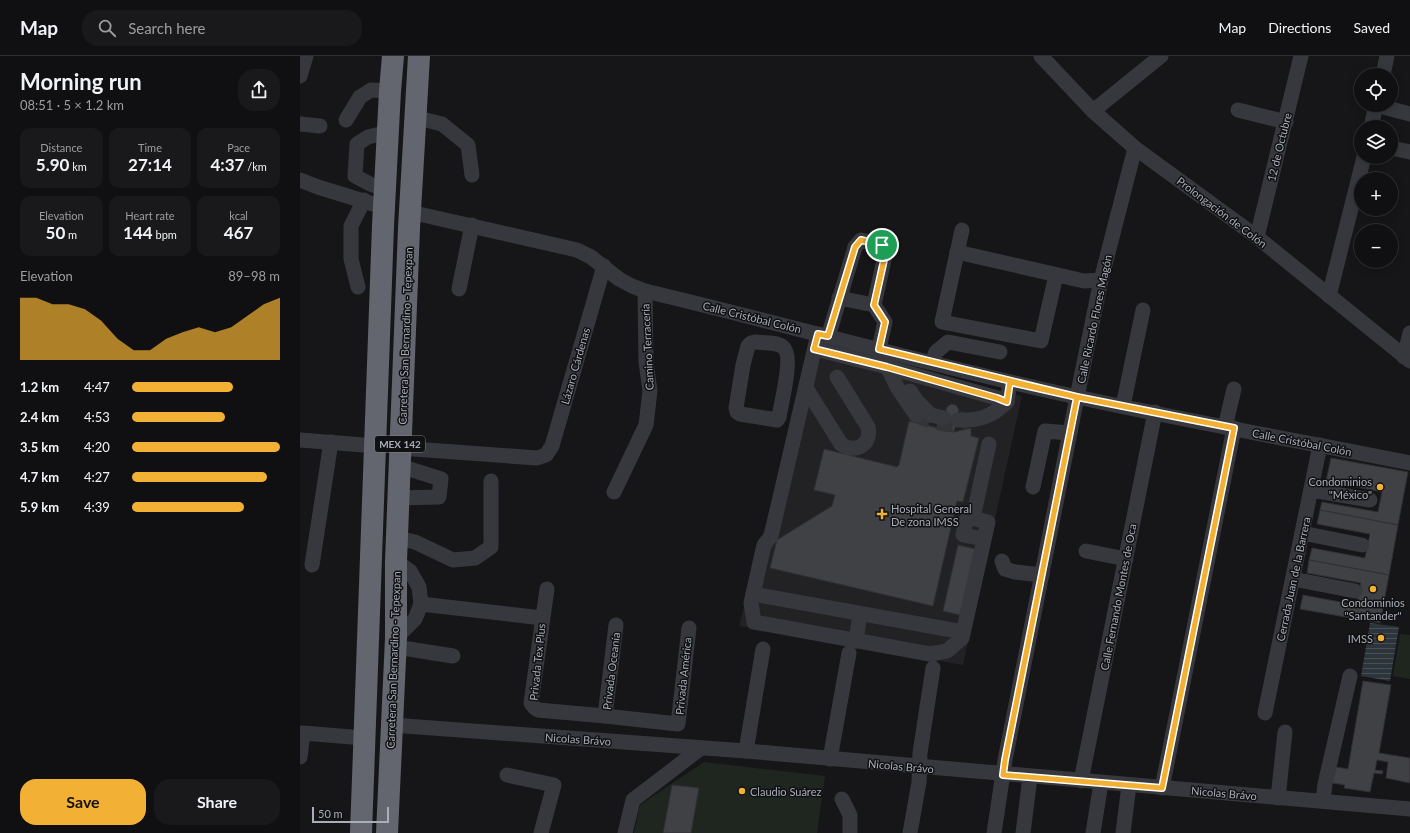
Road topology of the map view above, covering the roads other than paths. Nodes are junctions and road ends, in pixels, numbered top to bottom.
1 (306, 56) edge
2 (393, 56) edge
3 (418, 56) edge
4 (1040, 56) edge
5 (1161, 56) edge
6 (1301, 56) edge
7 (1387, 56) edge
8 (1384, 68) edge
9 (300, 76) edge
10 (390, 91) junction
11 (1238, 110) dead end
12 (1093, 111) junction
13 (1398, 111) edge
14 (1410, 114) edge
15 (414, 117) junction
16 (346, 120) dead end
17 (1286, 122) junction
18 (300, 124) edge
19 (320, 126) dead end
20 (388, 132) junction
21 (1135, 148) junction
22 (1398, 149) edge
23 (1410, 152) edge
24 (1362, 164) edge
25 (472, 176) dead end
26 (300, 180) edge
27 (385, 198) junction
28 (364, 200) junction
29 (410, 212) junction
30 (472, 225) junction
31 (962, 230) dead end
32 (1257, 237) junction
33 (957, 252) junction
34 (604, 266) junction
35 (1056, 274) junction
36 (1101, 280) junction
37 (358, 287) dead end
38 (459, 289) dead end
39 (645, 291) junction
40 (1329, 296) junction
41 (839, 298) junction
42 (874, 305) junction
43 (1143, 310) dead end
44 (782, 324) junction
45 (1410, 333) edge
46 (823, 335) junction
47 (776, 345) junction
48 (814, 349) junction
49 (885, 351) junction
50 (1000, 352) dead end
51 (1407, 359) edge
52 (932, 362) junction
53 (837, 377) dead end
54 (897, 377) junction
55 (1010, 382) junction
56 (806, 388) junction
57 (1234, 389) dead end
58 (1077, 397) junction
59 (1002, 400) junction
60 (1123, 406) junction
61 (1155, 412) junction
62 (916, 416) tunnel mouth
63 (1229, 427) junction
64 (1070, 433) junction
65 (300, 440) edge
66 (331, 442) junction
67 (989, 444) dead end
68 (1320, 445) junction
69 (376, 446) junction
70 (400, 457) junction
71 (1410, 463) edge
72 (491, 481) dead end
73 (1033, 487) dead end
74 (1311, 490) junction
75 (614, 492) dead end
76 (399, 498) junction
77 (1370, 500) dead end
78 (1302, 533) junction
79 (397, 538) junction
80 (1362, 545) dead end
81 (1086, 551) dead end
82 (1126, 559) junction
83 (396, 561) junction
84 (1002, 561) dead end
85 (312, 565) dead end
86 (1042, 575) junction
87 (1293, 579) junction
88 (547, 589) dead end
89 (1354, 592) dead end
90 (753, 594) junction
91 (420, 604) junction
92 (860, 614) junction
93 (542, 618) junction
94 (616, 625) dead end
95 (688, 628) dead end
96 (963, 632) junction
97 (396, 643) junction
98 (852, 647) junction
99 (763, 649) dead end
100 (453, 656) dead end
101 (934, 668) dead end
102 (1350, 676) dead end
103 (1265, 713) dead end
104 (605, 716) junction
105 (678, 724) joint
106 (392, 725) junction
107 (1285, 732) dead end
108 (364, 738) junction
109 (701, 748) junction
110 (746, 751) junction
111 (300, 757) edge
112 (830, 759) junction
113 (919, 767) junction
114 (507, 775) dead end
115 (1003, 775) junction
116 (1030, 777) junction
117 (1081, 781) junction
118 (1102, 783) junction
119 (1129, 785) junction
120 (1162, 788) junction
121 (1278, 798) junction
122 (842, 799) dead end
123 (1322, 802) junction
124 (1410, 809) edge
125 (361, 833) edge
126 (387, 833) edge
127 (541, 833) edge
128 (625, 833) edge
129 (850, 833) edge
130 (910, 833) edge
131 (994, 833) edge
132 (1023, 833) edge
133 (1093, 833) edge
134 (1123, 833) edge

1 - 9 street
2 - 10 highway, MEX 142
3 - 15 highway, Carretera San Bernardino - Tepexpan / MEX 142
4 - 12 street, Prolongación de Colón
5 - 12 street
6 - 17 street, 12 de Octubre
7 - 8 street
10 - 16 street
10 - 20 highway, MEX 142
11 - 17 street
12 - 21 street, Prolongación de Colón
13 - 14 street
15 - 25 street
15 - 29 highway, Carretera San Bernardino - Tepexpan / MEX 142
17 - 32 street, 12 de Octubre
18 - 19 street
20 - 27 highway, MEX 142
20 - 27 street
21 - 32 street, Prolongación de Colón
21 - 36 street, Calle Ricardo Flores Magón
22 - 23 street
24 - 40 street
26 - 28 street
27 - 28 street
27 - 69 highway, MEX 142
28 - 37 street
29 - 30 street, Calle Cristóbal Colón
29 - 70 highway, Carretera San Bernardino - Tepexpan / MEX 142
30 - 34 street, Calle Cristóbal Colón
30 - 38 street
31 - 33 street
32 - 40 street, Prolongación de Colón
33 - 35 street
33 - 35 street
34 - 39 street, Calle Cristóbal Colón
34 - 70 street, Lázaro Cárdenas
35 - 36 street
36 - 58 street, Calle Ricardo Flores Magón
39 - 44 street, Calle Cristóbal Colón
39 - 75 street, Camino Terracería
40 - 51 street, Prolongación de Colón
41 - 42 street
41 - 42 street
41 - 46 street
42 - 49 street
43 - 60 street
44 - 46 street, Calle Cristóbal Colón
44 - 47 street
45 - 51 street
46 - 48 street
46 - 49 street, Calle Cristóbal Colón
47 - 47 street
48 - 54 street
48 - 56 street
49 - 52 street, Calle Cristóbal Colón
49 - 54 street
50 - 52 street
52 - 55 street, Calle Cristóbal Colón
53 - 56 street
54 - 59 street
54 - 59 street
54 - 62 street
55 - 58 street, Calle Cristóbal Colón
55 - 59 street
56 - 90 street
57 - 63 street
58 - 60 street, Calle Cristóbal Colón
58 - 64 street, Calle Ricardo Flores Magón
60 - 61 street, Calle Cristóbal Colón
61 - 63 street, Calle Cristóbal Colón
61 - 82 street, Calle Fernando Montes de Oca
63 - 68 street, Calle Cristóbal Colón
63 - 120 street
64 - 73 street
64 - 86 street, Calle Ricardo Flores Magón
65 - 66 street
66 - 69 street
66 - 85 street
67 - 96 street
68 - 71 street, Calle Cristóbal Colón
68 - 74 street, Cerrada Juan de la Barrera
69 - 108 highway, MEX 142
70 - 76 highway, Carretera San Bernardino - Tepexpan / MEX 142
70 - 76 street
72 - 79 street
74 - 77 street
74 - 78 street, Cerrada Juan de la Barrera
76 - 79 highway, Carretera San Bernardino - Tepexpan / MEX 142
78 - 80 street
78 - 87 street, Cerrada Juan de la Barrera
79 - 83 highway, Carretera San Bernardino - Tepexpan / MEX 142
81 - 82 street
82 - 117 street, Calle Fernando Montes de Oca
83 - 91 street
83 - 97 highway, Carretera San Bernardino - Tepexpan / MEX 142
84 - 86 street
86 - 115 street, Calle Ricardo Flores Magón
87 - 89 street
87 - 103 street, Cerrada Juan de la Barrera
88 - 93 street
90 - 92 street
90 - 98 street
91 - 93 street, Privada Tex Plus
91 - 97 street
92 - 96 street
92 - 98 street
93 - 104 street, Privada Tex Plus
94 - 104 street, Privada Oceanía
95 - 105 street, Privada América
96 - 98 street
97 - 100 street
97 - 106 highway, Carretera San Bernardino - Tepexpan / MEX 142
98 - 112 street
99 - 110 street
101 - 113 street
102 - 123 street
104 - 105 street, Privada Tex Plus
106 - 109 street, Nicolas Brávo
106 - 126 highway, Carretera San Bernardino - Tepexpan / MEX 142
107 - 121 street
108 - 111 street
108 - 125 highway, MEX 142
109 - 110 street, Nicolas Brávo
109 - 128 street
110 - 112 street, Nicolas Brávo
112 - 113 street, Nicolas Brávo
113 - 115 street, Nicolas Brávo
113 - 130 street
114 - 127 street
115 - 116 street, Nicolas Brávo
115 - 131 street, Calle Ricardo Flores Magón
116 - 117 street, Nicolas Brávo
116 - 132 street
117 - 118 street, Nicolas Brávo
118 - 119 street, Nicolas Brávo
118 - 133 street
119 - 120 street, Nicolas Brávo
119 - 134 street
120 - 121 street, Nicolas Brávo
121 - 123 street, Nicolas Brávo
122 - 129 street
123 - 124 street, Nicolas Brávo

